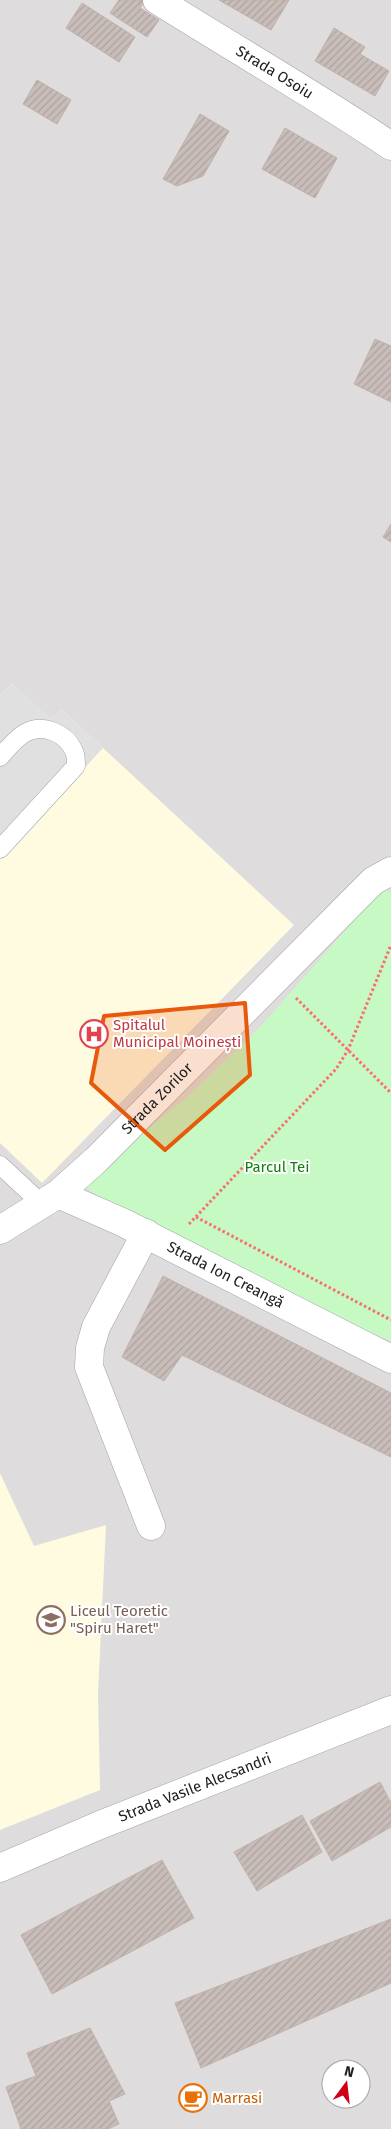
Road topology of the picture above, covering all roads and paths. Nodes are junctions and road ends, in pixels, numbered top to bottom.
1 (158, 0) edge
2 (391, 146) edge
3 (3, 749) edge
4 (0, 848) edge
5 (385, 872) edge
6 (391, 945) edge
7 (277, 979) junction
8 (348, 1050) junction
9 (391, 1093) edge
10 (0, 1164) edge
11 (50, 1199) junction
12 (196, 1217) junction
13 (0, 1230) edge
14 (158, 1239) junction
15 (391, 1320) edge
16 (391, 1359) edge
17 (151, 1526) dead end
18 (391, 1710) edge
19 (0, 1868) edge

1 - 2 street, Strada Osoiu
3 - 4 lane
5 - 7 street, Strada Zorilor
6 - 8 path
7 - 8 path
7 - 11 street, Strada Zorilor
8 - 9 path
8 - 12 path
10 - 11 lane
11 - 13 street, Strada Zorilor
11 - 14 street, Strada Ion Creangă
12 - 14 path
12 - 15 path
14 - 16 street, Strada Ion Creangă
14 - 17 street
18 - 19 street, Strada Vasile Alecsandri

